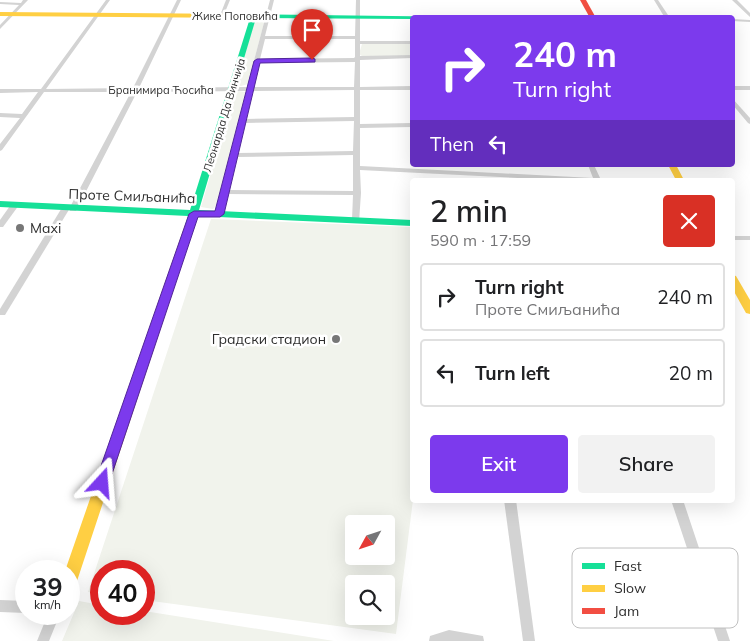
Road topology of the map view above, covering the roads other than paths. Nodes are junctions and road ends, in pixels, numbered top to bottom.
1 (108, 0) edge
2 (179, 0) edge
3 (228, 0) edge
4 (272, 0) edge
5 (358, 0) edge
6 (583, 0) edge
7 (656, 0) edge
8 (734, 0) edge
9 (25, 2) edge
10 (0, 3) edge
11 (0, 14) edge
12 (13, 14) junction
13 (97, 15) junction
14 (591, 15) edge
15 (666, 15) edge
16 (172, 16) junction
17 (358, 16) junction
18 (750, 16) edge
19 (221, 17) junction
20 (253, 17) junction
21 (268, 17) junction
22 (410, 17) edge
23 (735, 20) edge
24 (750, 20) edge
25 (0, 28) edge
26 (263, 38) junction
27 (357, 40) junction
28 (410, 43) edge
29 (410, 57) edge
30 (356, 59) junction
31 (257, 61) junction
32 (357, 88) junction
33 (410, 88) edge
34 (735, 88) edge
35 (750, 88) edge
36 (231, 89) junction
37 (250, 89) junction
38 (135, 90) junction
39 (0, 91) edge
40 (42, 91) junction
41 (735, 104) edge
42 (0, 116) edge
43 (24, 116) junction
44 (242, 121) junction
45 (357, 122) junction
46 (750, 122) edge
47 (410, 125) edge
48 (0, 149) edge
49 (356, 153) junction
50 (234, 155) junction
51 (357, 168) junction
52 (558, 178) edge
53 (225, 192) junction
54 (357, 193) junction
55 (0, 204) edge
56 (14, 205) junction
57 (69, 208) junction
58 (194, 214) junction
59 (220, 214) junction
60 (356, 220) junction
61 (410, 223) edge
62 (0, 225) edge
63 (735, 238) edge
64 (750, 238) edge
65 (737, 295) edge
66 (750, 310) edge
67 (2, 313) dead end
68 (510, 503) edge
69 (678, 503) edge
70 (693, 548) edge
71 (76, 560) edge
72 (0, 606) edge
73 (15, 607) edge
74 (50, 625) edge
75 (720, 628) edge
76 (43, 641) edge
77 (435, 641) edge
78 (478, 641) edge
79 (529, 641) edge
80 (724, 641) edge

1 - 13 street
2 - 16 street
3 - 19 street
4 - 21 street, Леонарда Да Винчија
5 - 17 street
6 - 14 street
7 - 15 street
8 - 18 street
9 - 10 street
9 - 12 street
11 - 12 street, Жике Поповића
12 - 13 street, Жике Поповића
12 - 25 street
13 - 16 street, Жике Поповића
13 - 40 street
16 - 19 street, Жике Поповића
16 - 38 street
17 - 21 street, Жике Поповића
17 - 22 street, Жике Поповића
17 - 27 street
19 - 20 street, Жике Поповића
20 - 21 street, Жике Поповића
20 - 36 street, Леонарда Да Винчија
21 - 26 street, Леонарда Да Винчија
23 - 24 street
26 - 27 street
26 - 31 street, Леонарда Да Винчија
27 - 28 street
27 - 30 street
29 - 30 street
30 - 31 street
30 - 32 street
31 - 37 street, Леонарда Да Винчија
32 - 33 street, Бранимира Ћосића
32 - 37 street, Бранимира Ћосића
32 - 45 street
34 - 35 street
36 - 37 street, Бранимира Ћосића
36 - 38 street, Бранимира Ћосића
36 - 58 street, Леонарда Да Винчија
37 - 44 street, Леонарда Да Винчија
38 - 40 street, Бранимира Ћосића
38 - 57 street
39 - 40 street, Бранимира Ћосића
40 - 43 street
41 - 46 street
42 - 43 street
43 - 48 street
44 - 45 street
44 - 50 street, Леонарда Да Винчија
45 - 47 street
45 - 49 street
49 - 50 street
49 - 51 street
50 - 53 street, Леонарда Да Винчија
51 - 52 street
51 - 54 street
53 - 54 street
53 - 59 street, Леонарда Да Винчија
54 - 60 street
55 - 56 street, Проте Смиљанића
56 - 57 street, Проте Смиљанића
56 - 62 street
57 - 58 street, Проте Смиљанића
57 - 67 street
58 - 59 street, Проте Смиљанића
58 - 71 street, Леонарда Да Винчија
59 - 60 street, Проте Смиљанића
60 - 61 street, Проте Смиљанића
63 - 64 street
65 - 66 street
68 - 79 street
69 - 70 street
72 - 73 street
74 - 76 street
75 - 80 street
77 - 78 street

